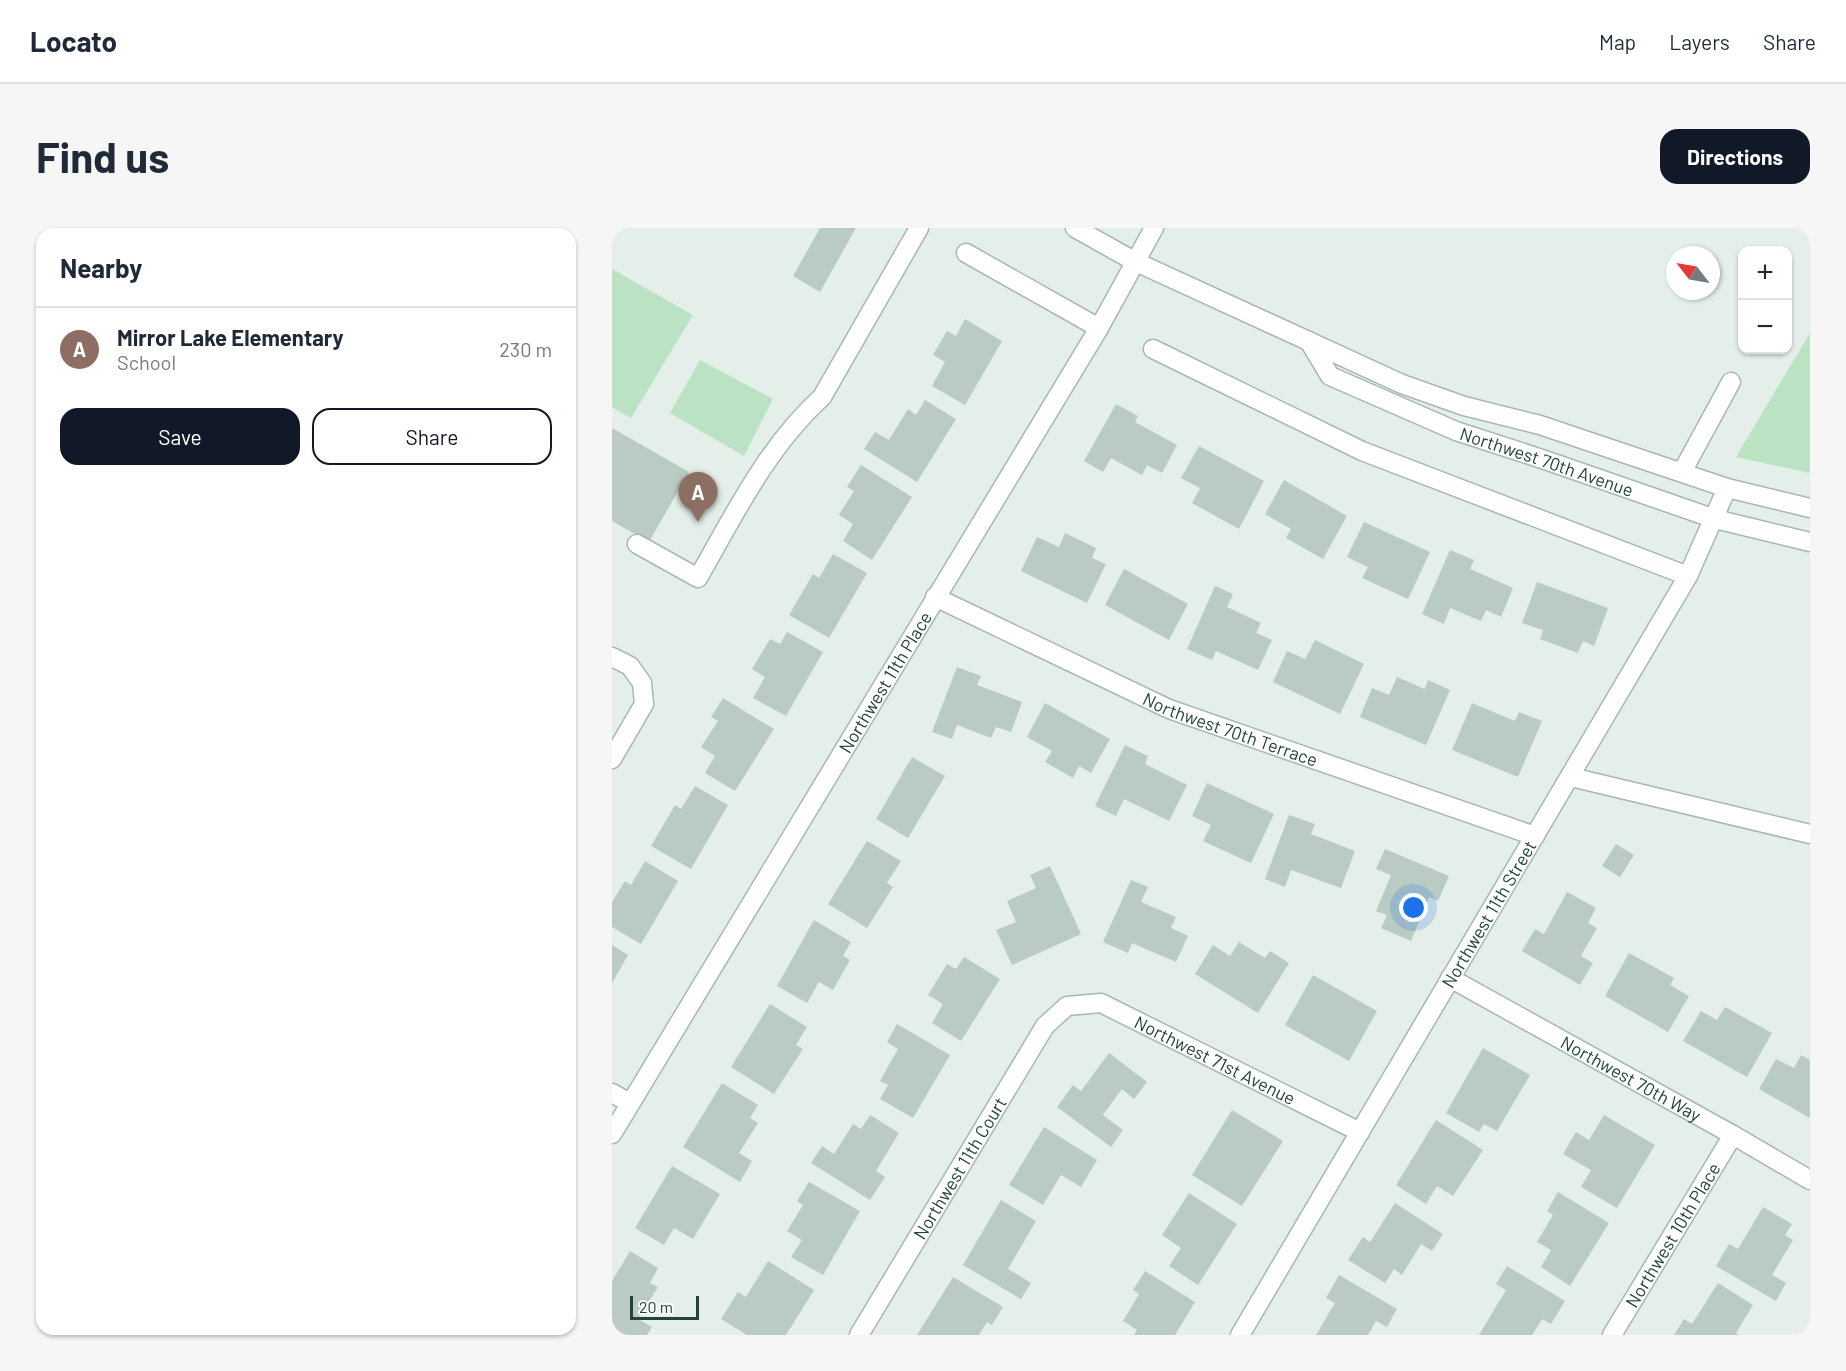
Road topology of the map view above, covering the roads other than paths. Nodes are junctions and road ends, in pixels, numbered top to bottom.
1 (919, 228) edge
2 (1075, 228) edge
3 (1154, 228) edge
4 (966, 253) dead end
5 (1134, 261) junction
6 (1099, 328) junction
7 (1309, 341) junction
8 (1153, 348) dead end
9 (1731, 382) dead end
10 (1682, 472) junction
11 (1727, 488) junction
12 (1810, 508) edge
13 (1715, 519) junction
14 (1810, 542) edge
15 (637, 544) dead end
16 (1688, 576) junction
17 (935, 597) junction
18 (612, 657) edge
19 (612, 759) edge
20 (1571, 777) junction
21 (1810, 834) edge
22 (1536, 836) junction
23 (1450, 978) junction
24 (1067, 1005) joint
25 (612, 1093) edge
26 (630, 1103) junction
27 (1360, 1132) junction
28 (612, 1134) edge
29 (1734, 1135) junction
30 (1810, 1180) edge
31 (859, 1335) edge
32 (1240, 1335) edge
33 (1612, 1335) edge

1 - 15 street
2 - 5 street, Northwest 70th Avenue
3 - 5 street, Northwest 11th Place
4 - 6 street
5 - 6 street, Northwest 11th Place
5 - 7 street, Northwest 70th Avenue
6 - 17 street, Northwest 11th Place
7 - 10 street, Northwest 70th Avenue
7 - 13 street, Northwest 70th Avenue
8 - 16 street
9 - 10 street
10 - 11 street, Northwest 70th Avenue
11 - 12 street, Northwest 70th Avenue
11 - 13 street, Northwest 11th Street
13 - 14 street, Northwest 70th Avenue
13 - 16 street, Northwest 11th Street
16 - 20 street, Northwest 11th Street
17 - 22 street, Northwest 70th Terrace
17 - 26 street, Northwest 11th Place
18 - 19 street
20 - 21 street
20 - 22 street, Northwest 11th Street
22 - 23 street, Northwest 11th Street
23 - 27 street, Northwest 11th Street
23 - 29 street, Northwest 70th Way
24 - 27 street, Northwest 71st Avenue
24 - 31 street, Northwest 11th Court
25 - 26 street
26 - 28 street, Northwest 11th Place
27 - 32 street, Northwest 11th Street
29 - 30 street, Northwest 70th Way
29 - 33 street, Northwest 10th Place

